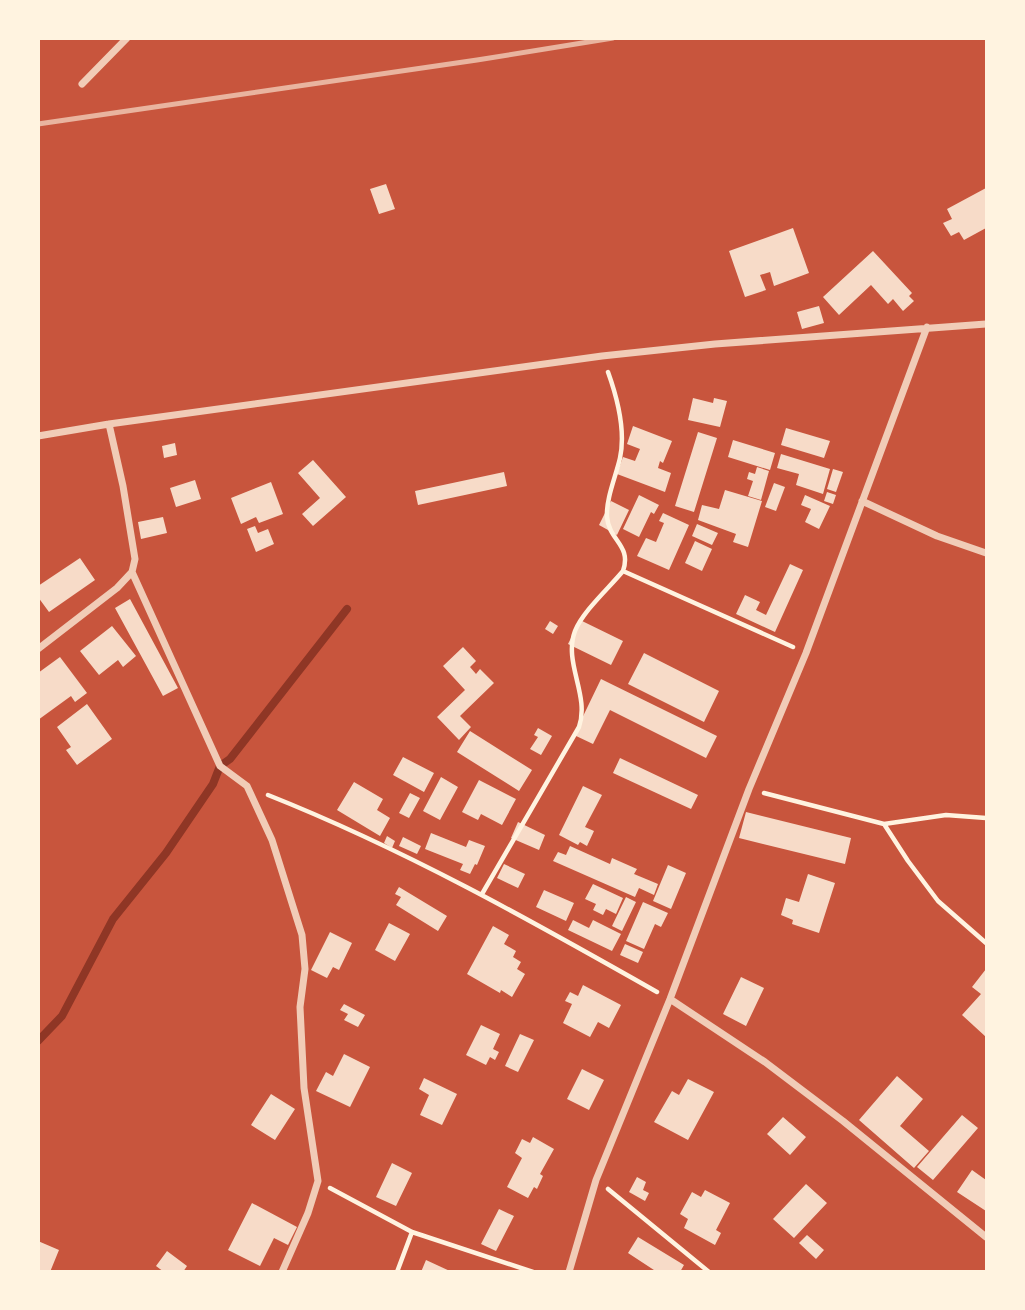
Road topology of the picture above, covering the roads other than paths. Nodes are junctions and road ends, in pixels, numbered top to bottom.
1 (127, 38) edge
2 (82, 84) dead end
3 (986, 324) edge
4 (927, 327) junction
5 (109, 424) junction
6 (38, 436) edge
7 (862, 501) junction
8 (986, 553) edge
9 (132, 572) junction
10 (38, 649) edge
11 (670, 999) junction
12 (986, 1237) edge
13 (282, 1272) edge
14 (569, 1272) edge

1 - 2 street
3 - 4 street
4 - 5 street
4 - 7 street
5 - 6 street
5 - 9 street
7 - 8 street
7 - 11 street
9 - 10 street
9 - 13 street
11 - 12 street
11 - 14 street

